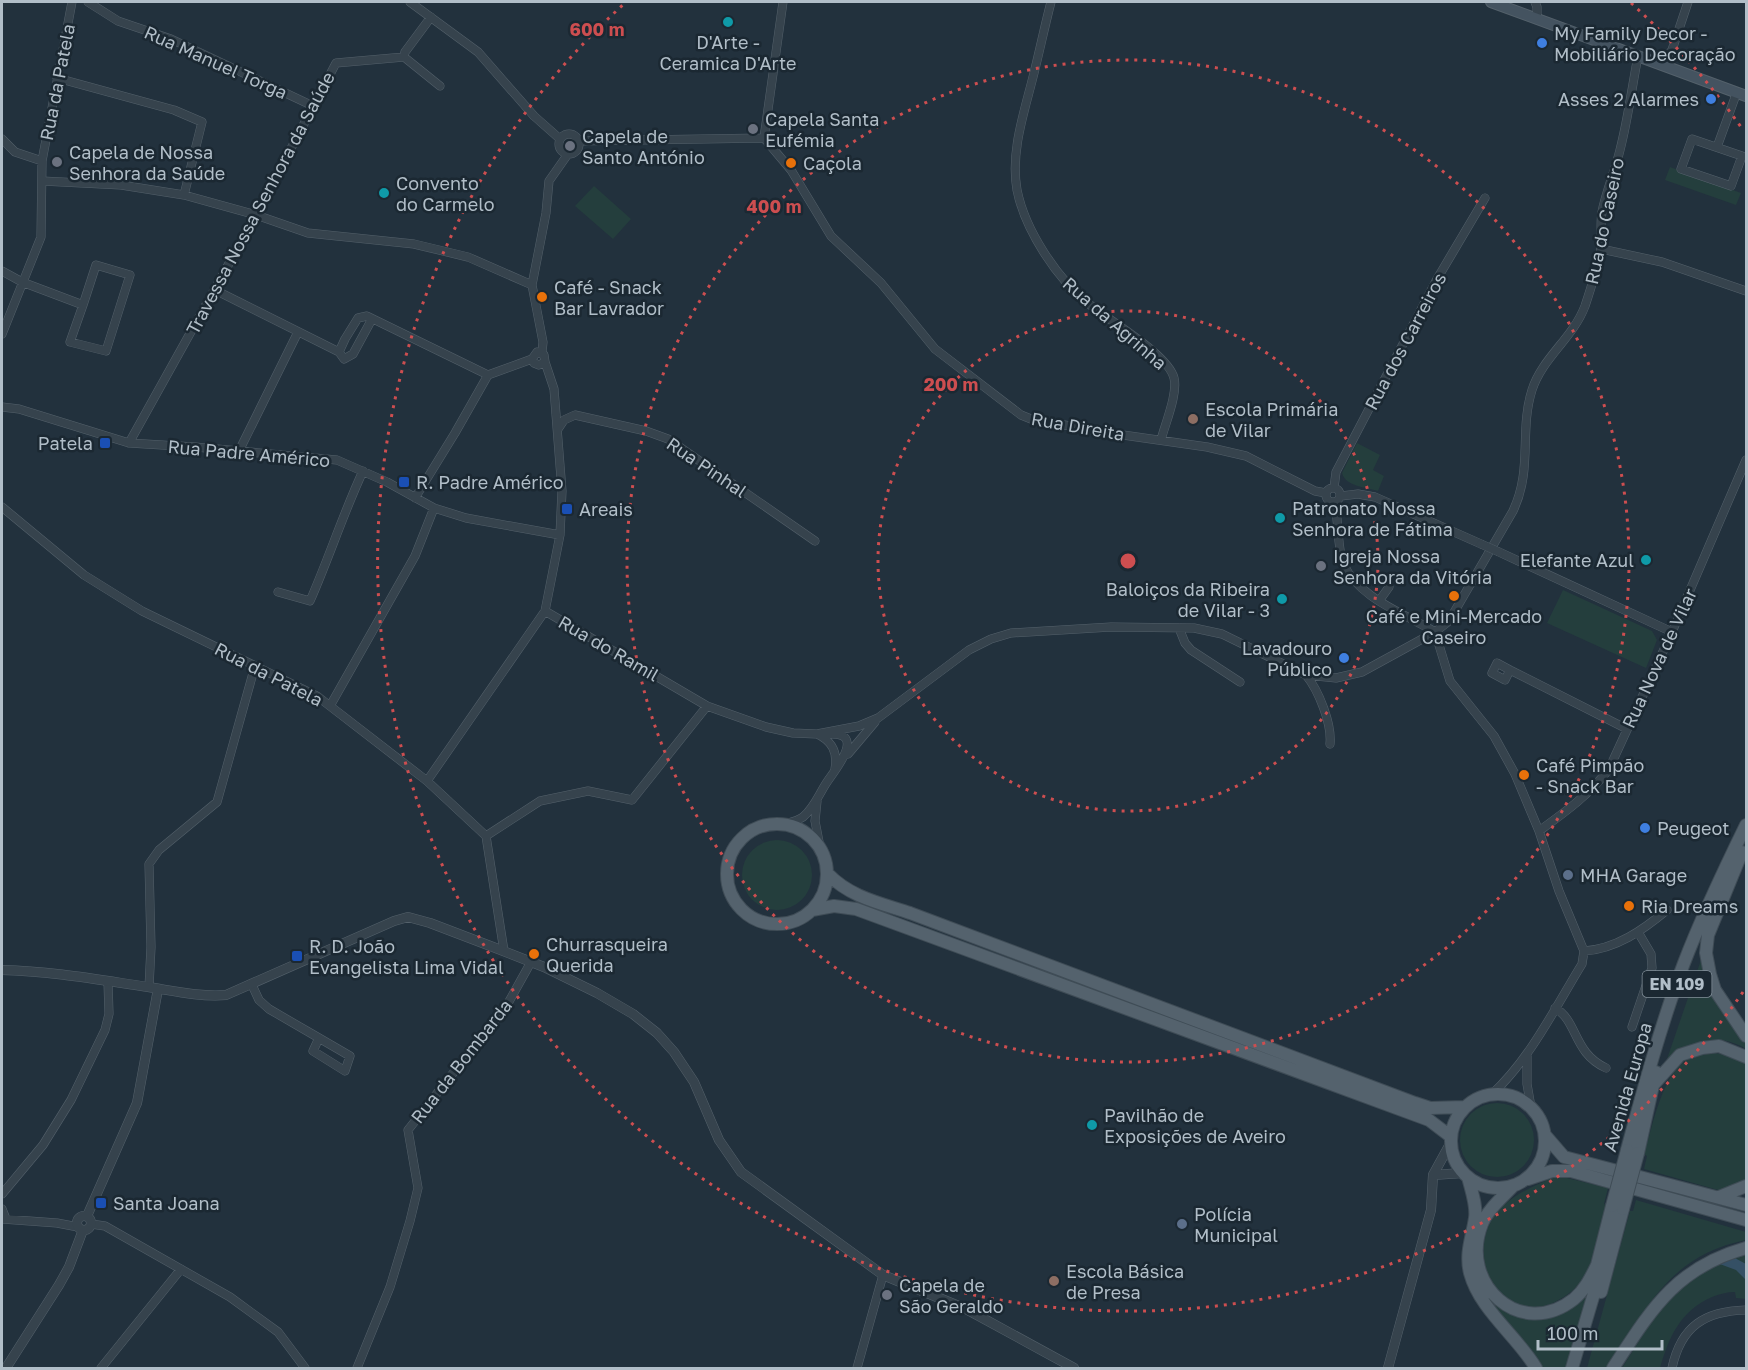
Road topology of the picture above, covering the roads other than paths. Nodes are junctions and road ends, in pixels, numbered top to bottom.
1 (72, 2) edge
2 (88, 2) edge
3 (410, 2) edge
4 (783, 2) edge
5 (1051, 2) edge
6 (1491, 2) edge
7 (1535, 2) edge
8 (1688, 2) edge
9 (431, 17) junction
10 (1537, 19) junction
11 (1638, 56) junction
12 (404, 57) junction
13 (1661, 64) junction
14 (57, 78) junction
15 (440, 86) dead end
16 (1742, 94) edge
17 (313, 106) junction
18 (764, 138) junction
19 (2, 139) edge
20 (560, 139) junction
21 (578, 141) junction
22 (1717, 147) junction
23 (568, 154) junction
24 (42, 161) junction
25 (42, 181) junction
26 (184, 195) junction
27 (1485, 198) dead end
28 (256, 215) junction
29 (1601, 246) junction
30 (2, 271) edge
31 (22, 282) junction
32 (532, 285) junction
33 (215, 290) junction
34 (1746, 291) edge
35 (83, 305) junction
36 (372, 319) junction
37 (298, 332) junction
38 (2, 334) edge
39 (339, 352) junction
40 (542, 352) junction
41 (532, 359) junction
42 (545, 362) junction
43 (488, 375) junction
44 (2, 407) edge
45 (558, 429) junction
46 (1161, 440) junction
47 (129, 443) junction
48 (239, 451) junction
49 (1746, 460) edge
50 (363, 471) junction
51 (1330, 490) junction
52 (415, 498) junction
53 (1338, 499) junction
54 (2, 507) edge
55 (434, 508) junction
56 (560, 536) junction
57 (815, 541) dead end
58 (1389, 587) dead end
59 (278, 592) dead end
60 (1379, 601) junction
61 (545, 610) junction
62 (1179, 628) junction
63 (1435, 632) junction
64 (1672, 632) junction
65 (255, 666) junction
66 (1510, 670) dead end
67 (1306, 675) junction
68 (1240, 682) dead end
69 (330, 706) junction
70 (707, 706) junction
71 (878, 718) junction
72 (1627, 729) junction
73 (817, 734) junction
74 (1330, 744) dead end
75 (841, 762) junction
76 (835, 770) junction
77 (427, 781) junction
78 (817, 801) junction
79 (785, 824) junction
80 (1746, 825) edge
81 (1539, 831) junction
82 (486, 836) junction
83 (820, 847) junction
84 (1744, 848) edge
85 (828, 874) junction
86 (812, 910) junction
87 (1667, 910) dead end
88 (1638, 932) junction
89 (504, 951) junction
90 (1584, 951) junction
91 (531, 962) junction
92 (2, 970) edge
93 (108, 982) junction
94 (252, 985) junction
95 (154, 988) junction
96 (1555, 1008) junction
97 (1632, 1027) dead end
98 (1746, 1036) edge
99 (319, 1038) junction
100 (1528, 1051) junction
101 (1746, 1057) edge
102 (1606, 1068) dead end
103 (1653, 1085) junction
104 (1492, 1094) junction
105 (1464, 1107) junction
106 (1531, 1107) junction
107 (1545, 1135) junction
108 (1450, 1140) junction
109 (1632, 1152) junction
110 (1433, 1175) junction
111 (1465, 1175) junction
112 (1519, 1183) junction
113 (1746, 1186) edge
114 (2, 1194) edge
115 (1719, 1197) junction
116 (1746, 1205) edge
117 (1618, 1208) junction
118 (2, 1209) edge
119 (1746, 1213) edge
120 (1726, 1214) junction
121 (4, 1219) edge
122 (89, 1220) junction
123 (1746, 1220) edge
124 (80, 1228) junction
125 (1746, 1248) edge
126 (1598, 1265) junction
127 (181, 1269) junction
128 (883, 1275) junction
129 (1746, 1310) edge
130 (6, 1368) edge
131 (101, 1368) edge
132 (305, 1368) edge
133 (357, 1368) edge
134 (857, 1368) edge
135 (1074, 1368) edge
136 (1388, 1368) edge
137 (1536, 1368) edge
138 (1572, 1368) edge
139 (1580, 1368) edge
140 (1613, 1368) edge
141 (1672, 1368) edge

1 - 14 street, Rua da Patela
2 - 17 street, Rua Manuel Torga
3 - 9 street
4 - 18 street
5 - 46 street, Rua da Agrinha
6 - 10 main road
7 - 10 street
8 - 13 street
9 - 12 street
9 - 20 street
10 - 11 main road
11 - 13 main road
11 - 29 street, Rua do Caseiro
12 - 15 street
12 - 17 street, Travessa Nossa Senhora da Saúde
13 - 16 main road
14 - 24 street, Rua da Patela
14 - 26 street
16 - 22 street
17 - 28 street, Travessa Nossa Senhora da Saúde
18 - 21 street
18 - 46 street, Rua Direita
19 - 24 street
20 - 21 street
20 - 23 street
21 - 23 street
22 - 22 street
23 - 32 street
24 - 25 street, Rua da Patela
25 - 26 street
25 - 31 street, Rua da Patela
26 - 28 street
27 - 51 street, Rua dos Carreiros
28 - 32 street
28 - 33 street, Travessa Nossa Senhora da Saúde
29 - 34 street
29 - 63 street, Rua do Caseiro
30 - 31 street
31 - 35 street
31 - 38 street, Rua da Patela
32 - 40 street
33 - 37 street
33 - 47 street, Travessa Nossa Senhora da Saúde
35 - 35 street
36 - 39 street
36 - 39 street
36 - 43 street
37 - 39 street
37 - 48 street
40 - 41 street
40 - 42 street
41 - 42 street
41 - 43 street
42 - 45 street, Rua do Ramil
43 - 52 street
44 - 47 street, Rua Padre Américo
45 - 56 street, Rua do Ramil
45 - 57 street, Rua Pinhal
46 - 51 street, Rua Direita
47 - 48 street, Rua Padre Américo
48 - 50 street, Rua Padre Américo
49 - 64 street, Rua Nova de Vilar
50 - 52 street, Rua Padre Américo
50 - 59 street
51 - 53 street
51 - 53 street
52 - 55 street, Rua Padre Américo
53 - 60 street
53 - 64 street, bridge
54 - 65 street, Rua da Patela
55 - 56 street, Rua Padre Américo
55 - 69 street
56 - 61 street, Rua do Ramil
58 - 60 street
60 - 63 street
61 - 70 street, Rua do Ramil
61 - 77 street
62 - 67 street
62 - 68 street
62 - 71 street
63 - 67 street, Rua do Caseiro
63 - 81 street
64 - 72 street, Rua Nova de Vilar
65 - 69 street, Rua da Patela
65 - 95 street
66 - 72 street
67 - 74 street
69 - 77 street, Rua da Patela
70 - 73 street, Rua do Ramil
70 - 82 street
71 - 73 street
71 - 75 street
72 - 81 street, Rua Nova de Vilar
73 - 75 street
73 - 76 street
75 - 76 street
76 - 78 street
77 - 82 street, Rua da Patela
78 - 79 street
78 - 83 street
79 - 83 main road
79 - 86 main road
80 - 109 main road, Avenida Europa / EN 109
81 - 90 street
82 - 89 street
83 - 85 main road
84 - 98 main road
84 - 103 main road, Avenida Europa / EN 109
85 - 86 main road
85 - 105 main road
86 - 108 main road
87 - 88 street
88 - 90 street
88 - 97 street
89 - 91 street
89 - 94 street
90 - 96 street
91 - 128 street
91 - 133 street, Rua da Bombarda
92 - 93 street
93 - 95 street
93 - 114 street
94 - 95 street
94 - 99 street
95 - 122 street
96 - 100 street
96 - 102 street
99 - 99 street
100 - 104 street
100 - 106 street
101 - 103 main road
103 - 109 main road, Avenida Europa / EN 109
104 - 105 main road
104 - 106 main road
105 - 108 main road
106 - 107 main road
107 - 112 main road
107 - 115 main road
108 - 110 street
108 - 111 main road
109 - 117 main road, Avenida Europa / EN 109, bridge
110 - 111 street
110 - 136 street
111 - 112 main road
111 - 137 main road
112 - 120 main road
112 - 126 main road
113 - 115 main road
115 - 116 main road
117 - 126 main road, Avenida Europa / EN 109
117 - 139 main road, Avenida Europa / EN 109
118 - 121 street
119 - 120 main road
120 - 123 main road
121 - 124 street
122 - 124 street
122 - 127 street
124 - 130 street
125 - 140 main road
126 - 138 main road, Avenida Europa / EN 109
127 - 131 street
127 - 132 street
128 - 134 street
128 - 135 street
129 - 141 street

